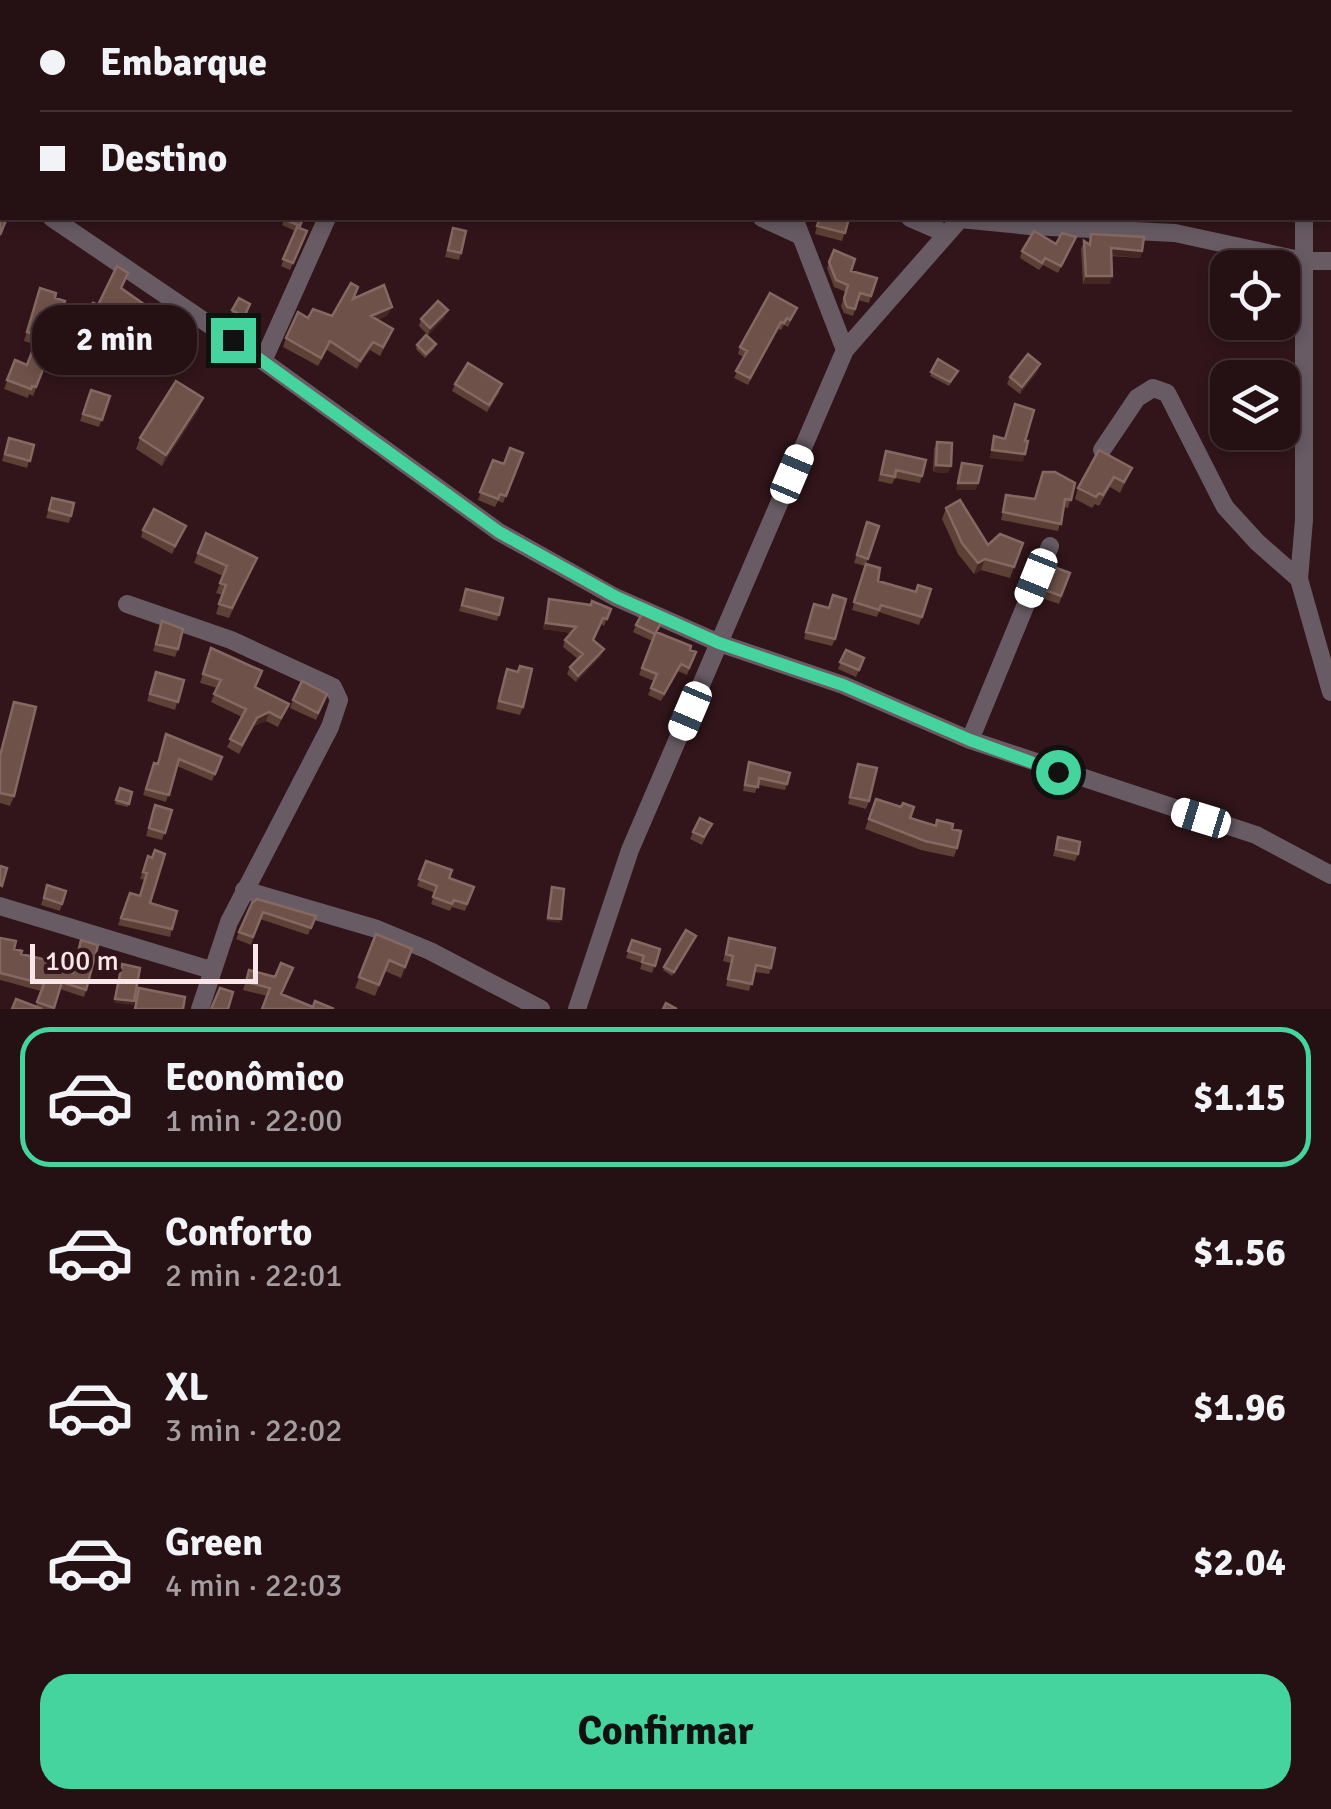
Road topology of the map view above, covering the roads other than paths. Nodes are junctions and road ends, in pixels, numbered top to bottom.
1 (55, 220) edge
2 (326, 220) edge
3 (770, 220) edge
4 (915, 220) edge
5 (959, 220) edge
6 (990, 220) edge
7 (1304, 220) edge
8 (796, 226) edge
9 (947, 234) junction
10 (1304, 261) junction
11 (1331, 261) edge
12 (845, 350) junction
13 (263, 361) junction
14 (1102, 450) edge
15 (1050, 546) dead end
16 (1299, 580) junction
17 (127, 604) dead end
18 (719, 643) junction
19 (1331, 689) edge
20 (970, 740) junction
21 (1331, 876) edge
22 (244, 890) junction
23 (0, 906) edge
24 (211, 970) junction
25 (200, 1009) edge
26 (541, 1009) edge
27 (577, 1009) edge

1 - 13 street
2 - 13 street
3 - 8 street
4 - 9 street
5 - 9 street
6 - 10 street
7 - 10 street
8 - 12 street
9 - 12 street
10 - 11 street
10 - 16 street
12 - 18 street
13 - 18 street
14 - 16 street
15 - 20 street
16 - 19 street
17 - 22 street
18 - 20 street
18 - 27 street
20 - 21 street
22 - 24 street
22 - 26 street
23 - 24 street
24 - 25 street

